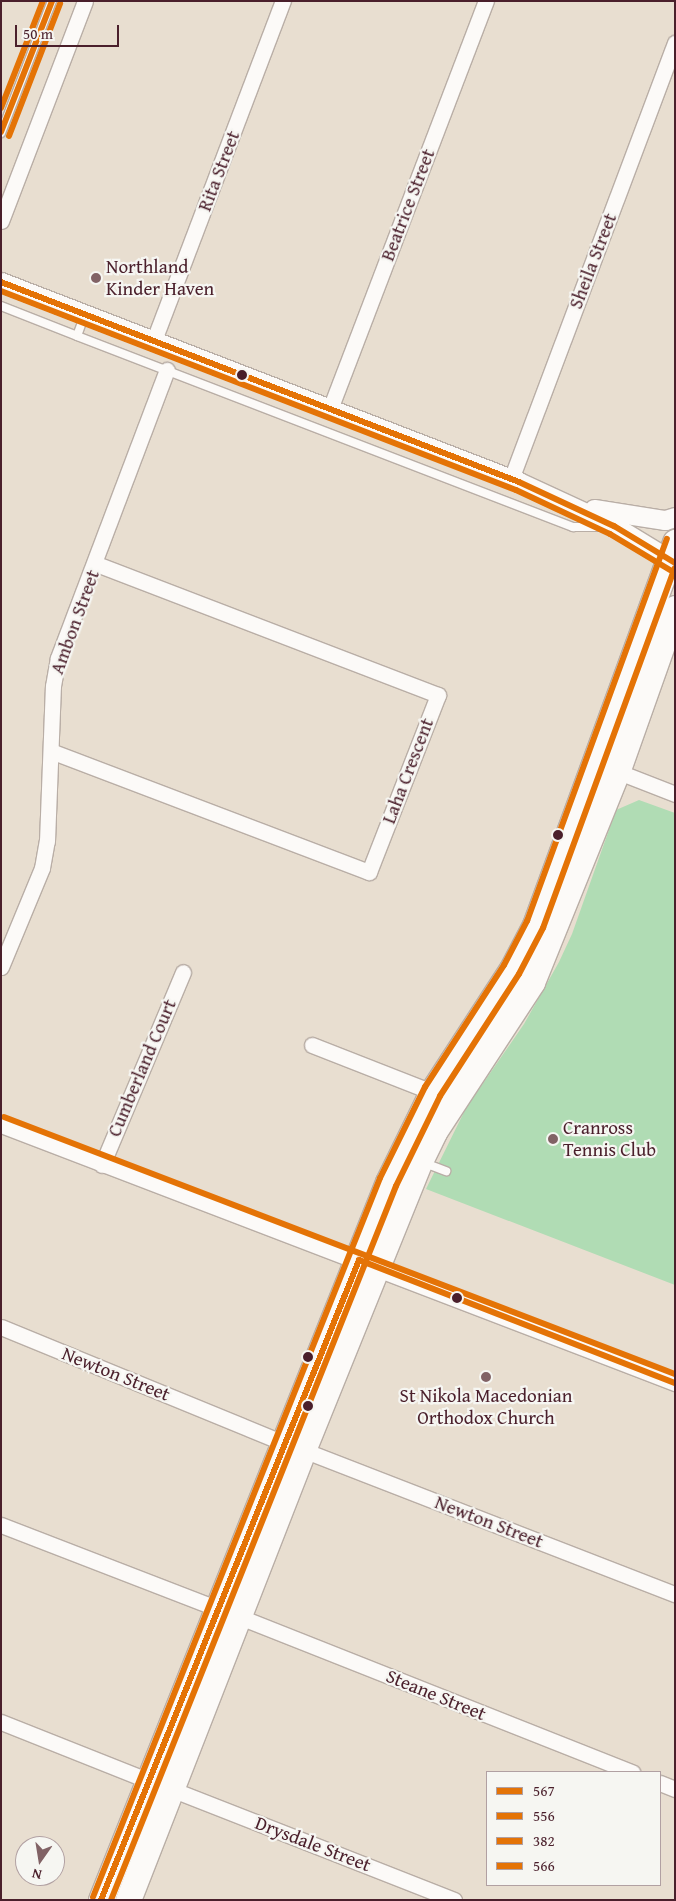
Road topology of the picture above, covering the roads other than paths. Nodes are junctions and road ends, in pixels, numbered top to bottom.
1 (52, 1) edge
2 (85, 1) edge
3 (283, 1) edge
4 (486, 1) edge
5 (675, 43) edge
6 (1, 133) edge
7 (1, 220) edge
8 (1, 282) edge
9 (1, 306) edge
10 (85, 314) junction
11 (77, 336) junction
12 (154, 340) junction
13 (167, 370) junction
14 (330, 409) junction
15 (511, 479) junction
16 (571, 505) junction
17 (675, 517) edge
18 (614, 526) junction
19 (672, 555) edge
20 (96, 564) junction
21 (675, 608) edge
22 (53, 752) junction
23 (594, 762) junction
24 (617, 772) junction
25 (675, 794) edge
26 (3, 956) edge
27 (183, 972) dead end
28 (522, 976) junction
29 (312, 1045) dead end
30 (432, 1092) junction
31 (1, 1125) edge
32 (420, 1161) junction
33 (102, 1164) junction
34 (446, 1171) dead end
35 (368, 1264) junction
36 (1, 1326) edge
37 (675, 1383) edge
38 (294, 1447) junction
39 (1, 1526) edge
40 (675, 1594) edge
41 (230, 1613) junction
42 (1, 1722) edge
43 (629, 1771) edge
44 (661, 1783) edge
45 (160, 1785) junction
46 (675, 1789) edge
47 (101, 1900) edge
48 (128, 1900) edge
49 (454, 1900) edge

1 - 6 lane
2 - 7 street
3 - 12 street, Rita Street
4 - 14 street, Beatrice Street
5 - 15 street, Sheila Street
8 - 10 street
9 - 11 lane
10 - 11 lane
10 - 12 street
11 - 13 lane
12 - 14 street
13 - 18 lane
13 - 20 street, Ambon Street
14 - 15 street
15 - 16 street
16 - 17 street
16 - 18 street
18 - 19 street
19 - 23 highway
20 - 22 street, Ambon Street
20 - 22 street, Laha Crescent
21 - 24 highway
22 - 26 street, Ambon Street
23 - 24 street
23 - 28 highway
24 - 25 street
24 - 28 highway
27 - 33 street, Cumberland Court
28 - 30 highway
28 - 32 highway
29 - 30 street
30 - 35 highway
31 - 33 street
32 - 34 lane
32 - 35 highway
33 - 35 street
35 - 37 street
35 - 38 highway
36 - 38 street, Newton Street
38 - 40 street, Newton Street
38 - 41 highway
39 - 41 street, Steane Street
41 - 43 street, Steane Street
41 - 45 highway
42 - 45 street, Drysdale Street
44 - 46 street
45 - 47 highway
45 - 48 highway
45 - 49 street, Drysdale Street

